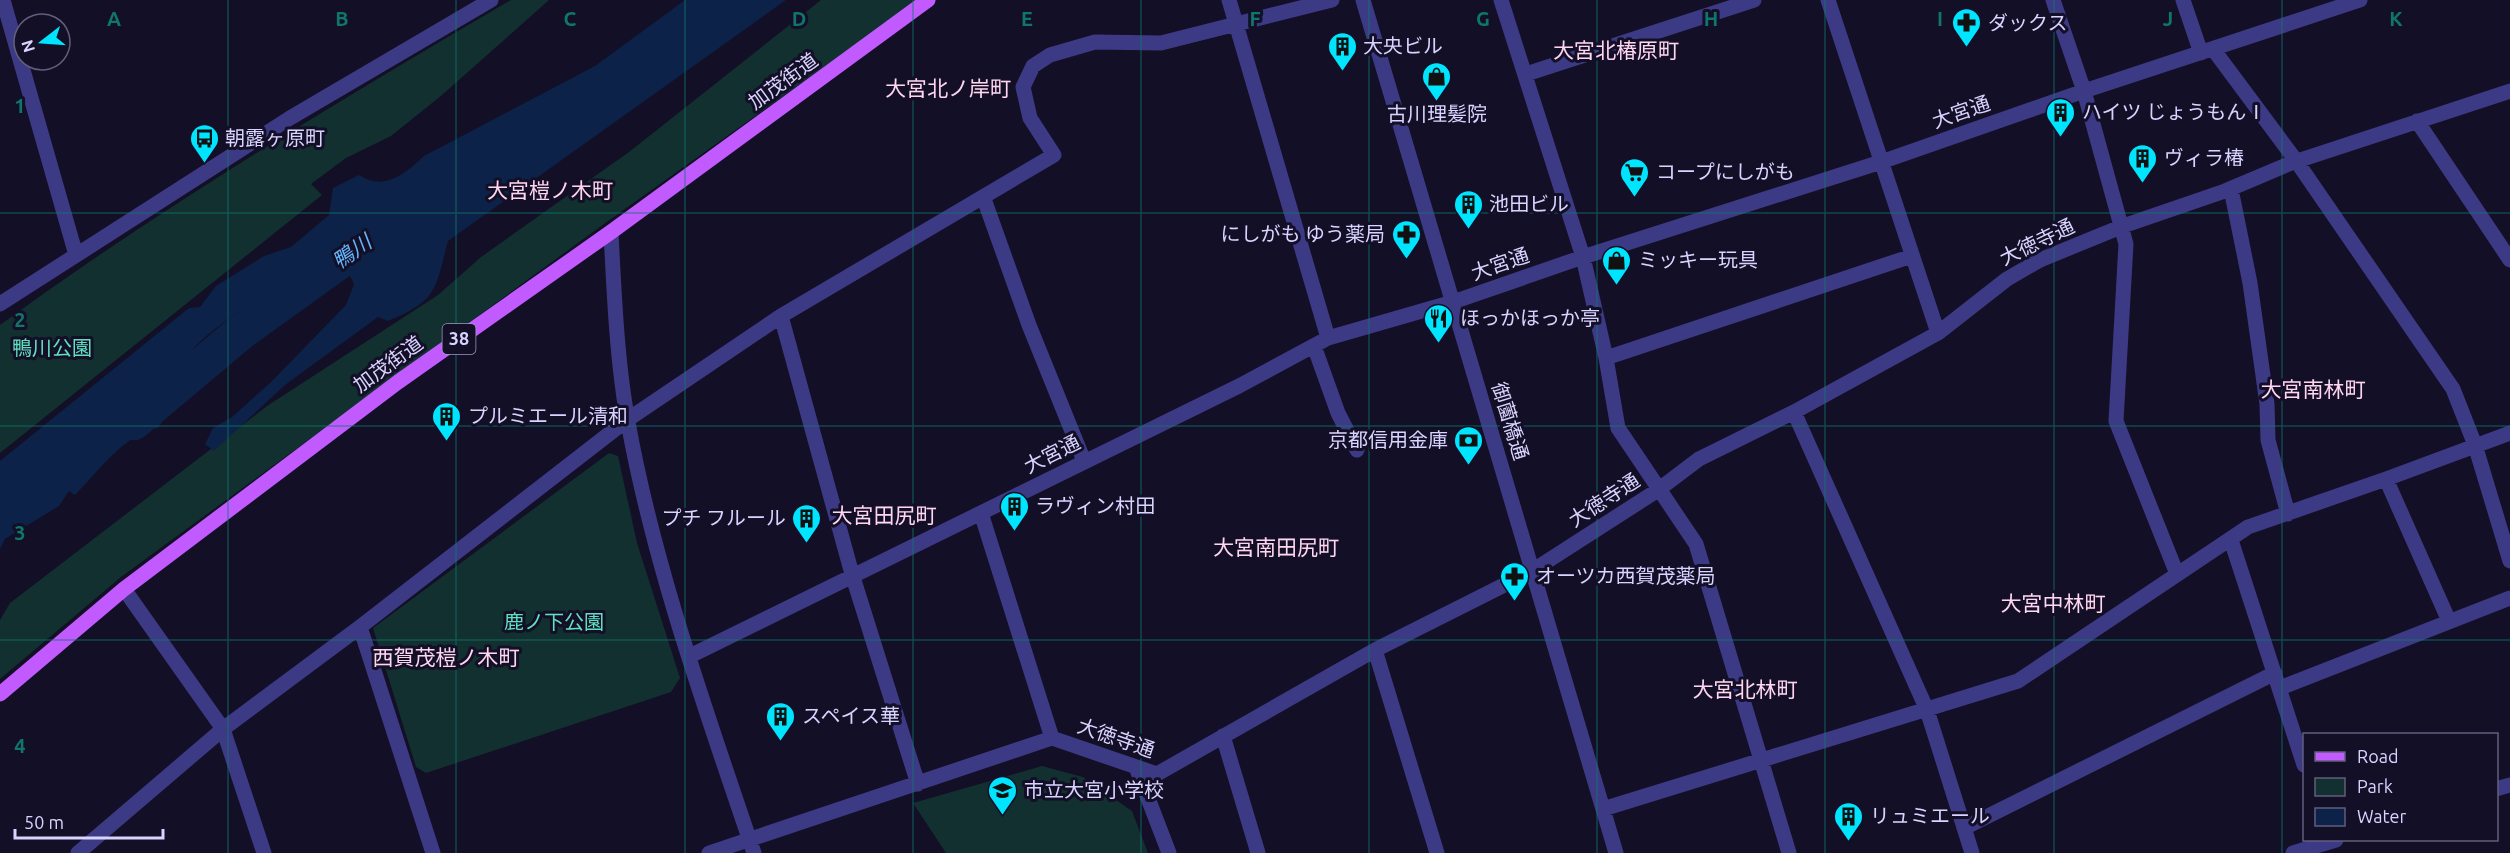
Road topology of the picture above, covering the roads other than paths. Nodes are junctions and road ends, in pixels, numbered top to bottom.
1 (3, 0) edge
2 (491, 0) edge
3 (928, 0) edge
4 (1228, 0) edge
5 (1332, 0) edge
6 (1363, 0) edge
7 (1501, 0) edge
8 (1754, 0) edge
9 (1828, 0) edge
10 (2053, 0) edge
11 (2183, 0) edge
12 (2355, 1) edge
13 (1236, 24) junction
14 (2207, 51) junction
15 (1526, 74) junction
16 (2084, 91) junction
17 (2510, 91) edge
18 (2417, 121) junction
19 (1881, 162) junction
20 (2297, 162) junction
21 (2231, 189) junction
22 (984, 199) junction
23 (2123, 226) junction
24 (610, 232) junction
25 (76, 255) junction
26 (1912, 256) junction
27 (1583, 257) junction
28 (2510, 260) edge
29 (1453, 302) junction
30 (0, 304) edge
31 (781, 316) junction
32 (1938, 333) junction
33 (1328, 338) junction
34 (1314, 346) junction
35 (1606, 358) junction
36 (1794, 412) junction
37 (627, 420) junction
38 (2510, 433) edge
39 (2475, 445) junction
40 (1357, 450) dead end
41 (1084, 462) junction
42 (2386, 479) junction
43 (1658, 490) junction
44 (981, 513) junction
45 (2288, 514) junction
46 (2231, 540) junction
47 (2510, 561) edge
48 (1532, 571) junction
49 (852, 574) junction
50 (2177, 574) junction
51 (124, 589) junction
52 (2510, 598) edge
53 (2449, 621) junction
54 (360, 627) junction
55 (1375, 650) junction
56 (690, 656) junction
57 (2275, 673) junction
58 (2280, 688) junction
59 (0, 693) edge
60 (1928, 710) junction
61 (223, 729) junction
62 (1223, 736) junction
63 (1052, 738) junction
64 (1762, 760) junction
65 (2303, 762) edge
66 (1136, 768) junction
67 (918, 784) junction
68 (1603, 809) junction
69 (1964, 828) junction
70 (2332, 843) edge
71 (751, 846) edge
72 (78, 853) edge
73 (264, 853) edge
74 (433, 853) edge
75 (709, 853) edge
76 (1169, 853) edge
77 (1258, 853) edge
78 (1437, 853) edge
79 (1616, 853) edge
80 (1790, 853) edge
81 (1972, 853) edge
82 (2293, 853) edge

1 - 25 street
2 - 25 street
3 - 24 main road, 加茂街道 / 38
4 - 13 street
5 - 13 street
6 - 29 street, 御薗橋通
7 - 15 street
8 - 15 street
9 - 19 street
10 - 16 street
11 - 14 street
12 - 14 street, 大宮通
13 - 22 street
13 - 33 street
14 - 16 street, 大宮通
14 - 20 street
15 - 27 street
16 - 19 street, 大宮通
16 - 23 street
17 - 18 street, 大徳寺通
18 - 20 street, 大徳寺通
18 - 28 street
19 - 26 street
19 - 27 street, 大宮通
20 - 21 street, 大徳寺通
20 - 39 street
21 - 23 street, 大徳寺通
21 - 45 street
22 - 31 street
22 - 41 street
23 - 32 street, 大徳寺通
23 - 50 street
24 - 37 street
24 - 51 main road, 加茂街道 / 38
25 - 30 street
26 - 32 street
26 - 35 street
27 - 29 street, 大宮通
27 - 35 street
29 - 33 street, 大宮通
29 - 48 street, 御薗橋通
31 - 37 street
31 - 49 street
32 - 36 street, 大徳寺通
33 - 34 street, 大宮通
34 - 40 street
34 - 41 street, 大宮通
35 - 43 street
36 - 43 street, 大徳寺通
36 - 60 street
37 - 54 street
37 - 56 street
38 - 39 street
39 - 42 street
39 - 47 street
41 - 44 street, 大宮通
42 - 45 street
42 - 53 street
43 - 48 street, 大徳寺通
43 - 64 street
44 - 49 street, 大宮通
44 - 63 street
45 - 46 street
46 - 50 street
46 - 57 street
48 - 55 street, 大徳寺通
48 - 68 street, 御薗橋通
49 - 56 street, 大宮通
49 - 67 street
50 - 60 street
51 - 59 main road, 加茂街道 / 38
51 - 61 street
52 - 53 street
53 - 58 street
54 - 61 street
54 - 74 street
55 - 62 street, 大徳寺通
55 - 78 street
56 - 71 street
57 - 58 street
57 - 69 street
58 - 65 street
60 - 64 street
60 - 69 street
61 - 72 street
61 - 73 street
62 - 66 street, 大徳寺通
62 - 77 street
63 - 66 street, 大徳寺通
63 - 67 street, 大徳寺通
64 - 68 street
64 - 80 street
66 - 76 street
67 - 71 street, 大徳寺通
68 - 79 street, 御薗橋通
69 - 81 street
70 - 82 street
71 - 75 street, 大徳寺通

